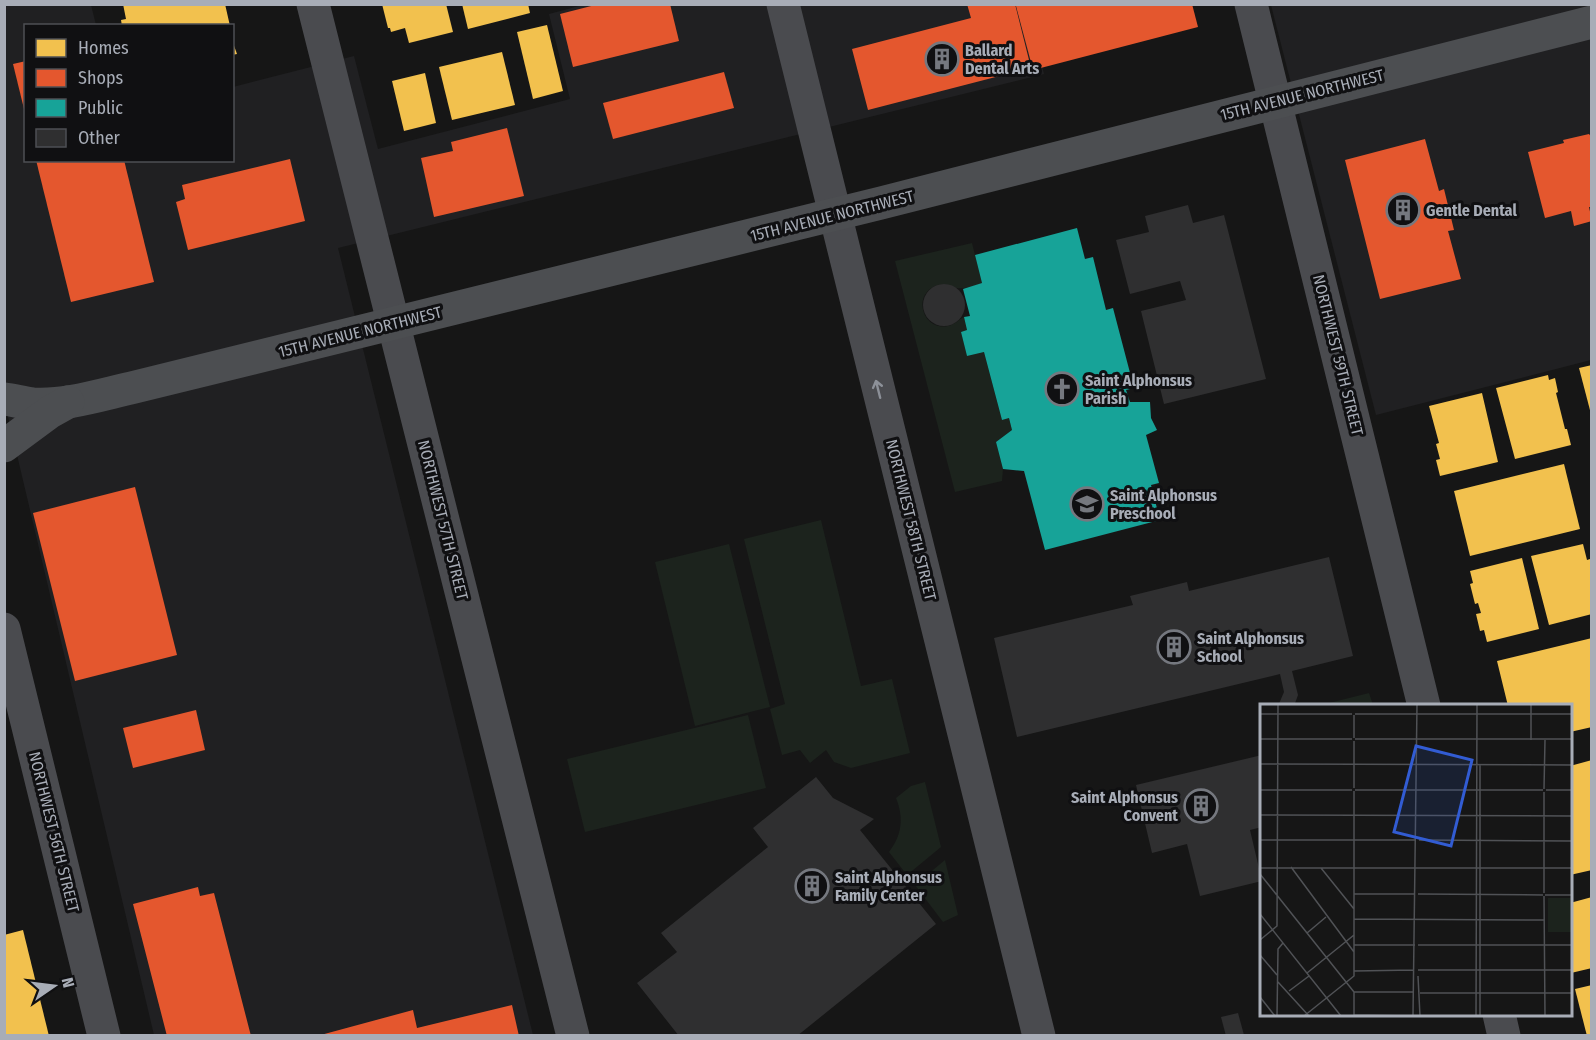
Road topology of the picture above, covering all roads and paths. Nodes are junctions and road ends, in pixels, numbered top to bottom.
1 (313, 4) edge
2 (783, 4) edge
3 (1251, 4) edge
4 (1592, 22) edge
5 (1276, 102) junction
6 (835, 215) junction
7 (392, 323) junction
8 (4, 399) edge
9 (70, 401) junction
10 (4, 446) edge
11 (4, 629) edge
12 (1424, 704) edge
13 (1499, 1016) edge
14 (104, 1035) edge
15 (573, 1035) edge
16 (1039, 1035) edge
17 (1504, 1035) edge

1 - 7 street, NORTHWEST 57TH STREET
2 - 6 street, NORTHWEST 58TH STREET
3 - 5 street, NORTHWEST 59TH STREET
4 - 5 main road, 15TH AVENUE NORTHWEST
5 - 6 main road, 15TH AVENUE NORTHWEST
5 - 12 street, NORTHWEST 59TH STREET
6 - 7 main road, 15TH AVENUE NORTHWEST
16 -> 6 street, NORTHWEST 58TH STREET
7 - 9 main road, 15TH AVENUE NORTHWEST
7 - 15 street, NORTHWEST 57TH STREET
8 - 9 main road, 15TH AVENUE NORTHWEST
9 - 10 main road, 15TH AVENUE NORTHWEST
11 - 14 street, NORTHWEST 56TH STREET
13 - 17 street

